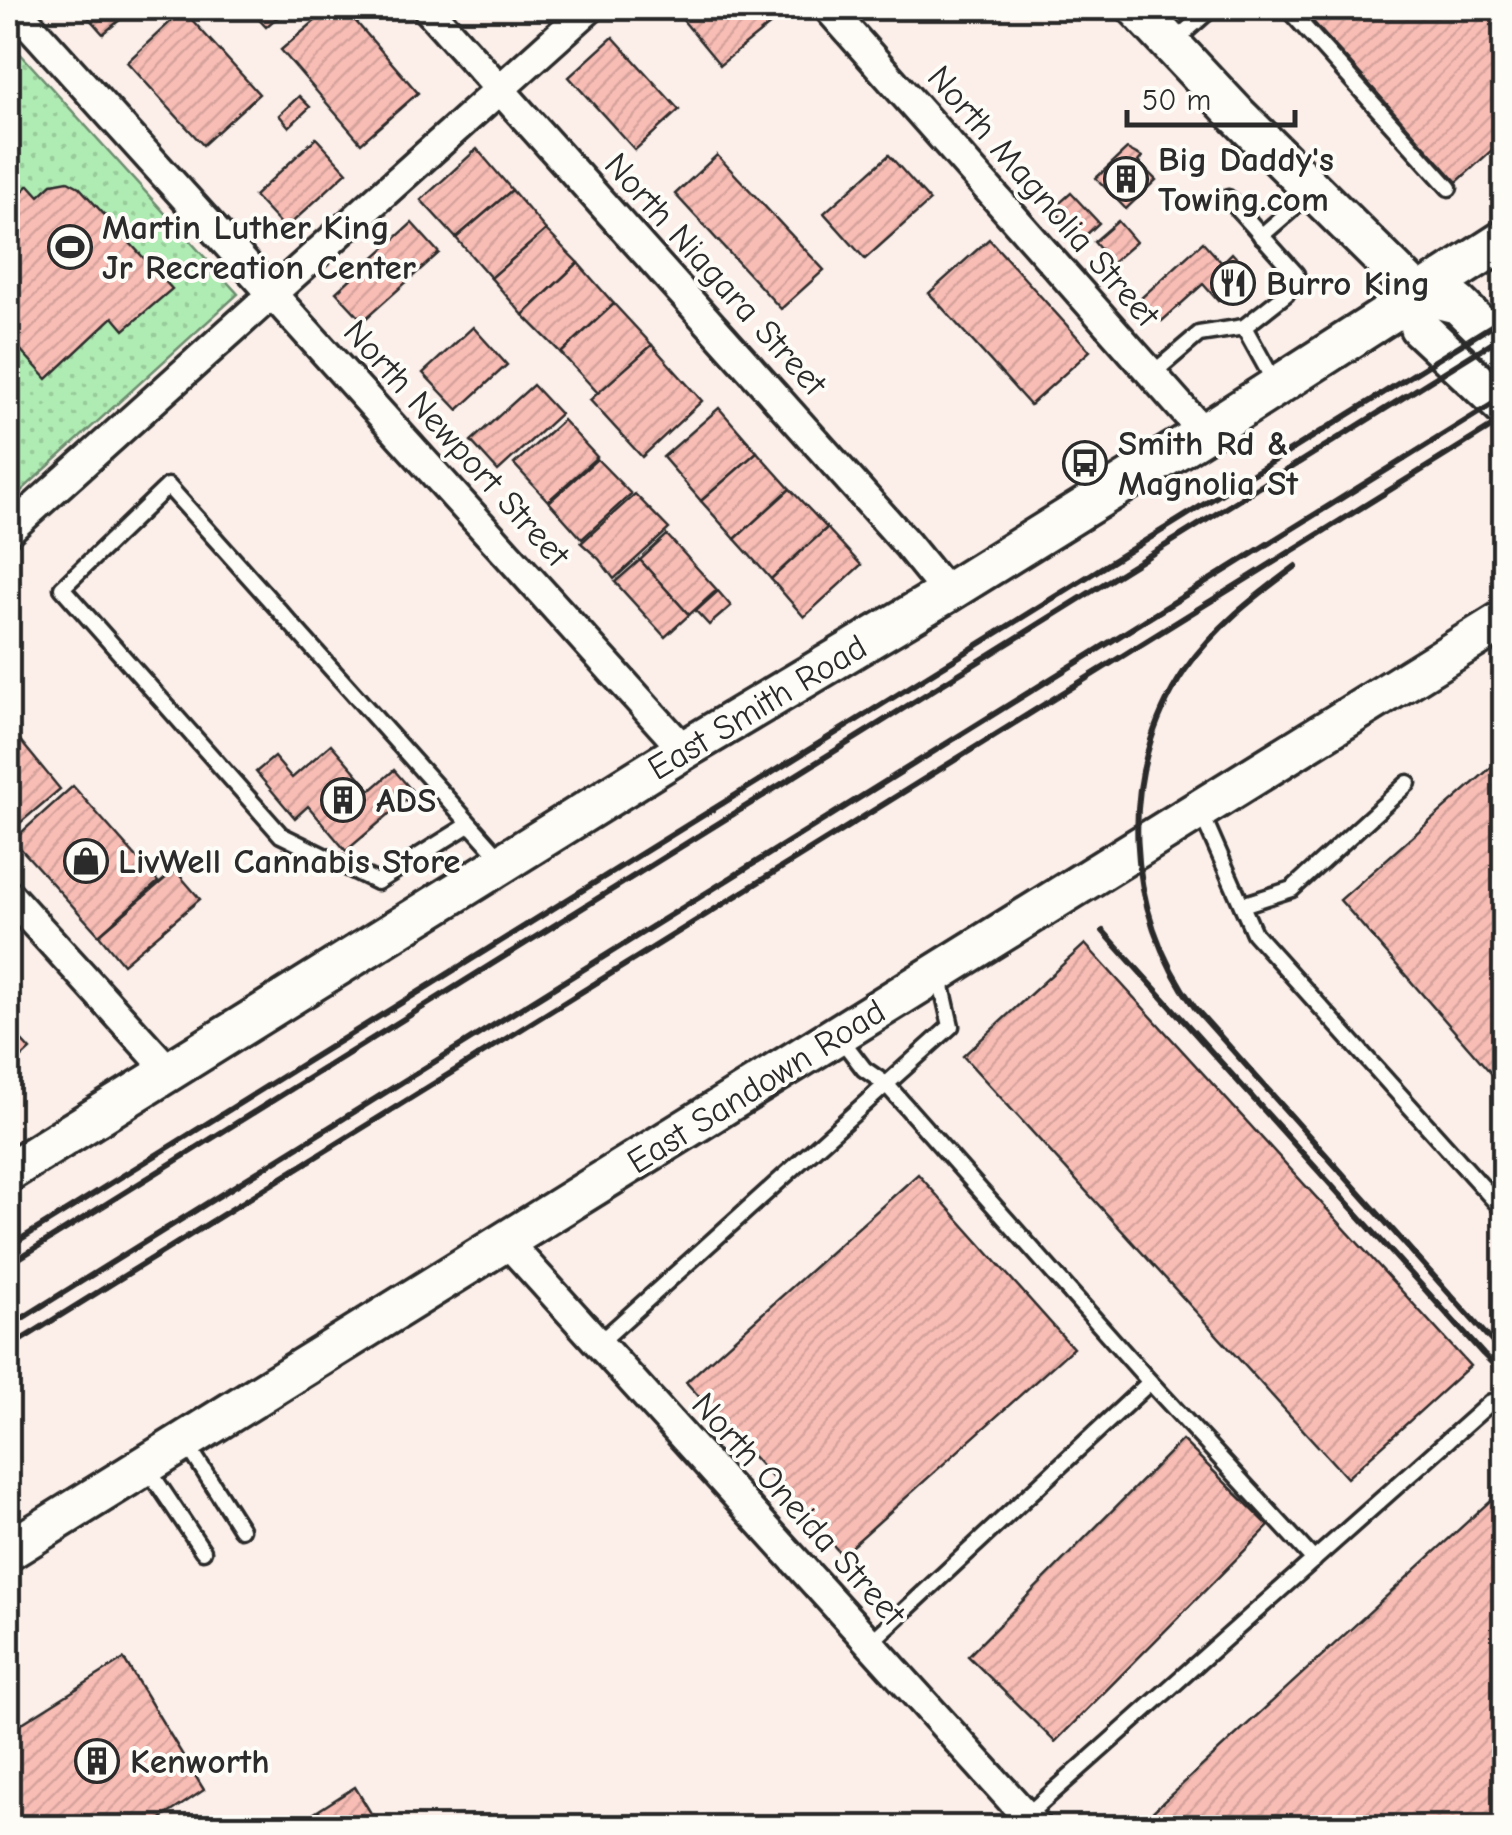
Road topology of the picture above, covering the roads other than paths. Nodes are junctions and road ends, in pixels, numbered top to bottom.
1 (14, 8) edge
2 (427, 8) edge
3 (590, 8) edge
4 (828, 8) edge
5 (1137, 8) edge
6 (1212, 8) edge
7 (1287, 8) edge
8 (1170, 44) junction
9 (500, 88) junction
10 (1449, 188) dead end
11 (1313, 191) junction
12 (1228, 198) dead end
13 (1261, 236) junction
14 (1504, 240) edge
15 (271, 294) junction
16 (1418, 294) junction
17 (1244, 327) junction
18 (1504, 349) edge
19 (1152, 374) junction
20 (1277, 386) junction
21 (1504, 408) edge
22 (1204, 433) junction
23 (8, 531) edge
24 (946, 594) junction
25 (1504, 620) edge
26 (684, 750) junction
27 (1408, 782) dead end
28 (1200, 810) junction
29 (470, 824) junction
30 (504, 862) junction
31 (8, 894) edge
32 (1242, 905) junction
33 (939, 972) junction
34 (838, 1035) junction
35 (169, 1071) junction
36 (886, 1084) junction
37 (8, 1172) edge
38 (1504, 1211) edge
39 (506, 1241) junction
40 (599, 1343) junction
41 (1150, 1382) junction
42 (1491, 1402) dead end
43 (185, 1441) junction
44 (146, 1465) junction
45 (242, 1529) dead end
46 (8, 1551) edge
47 (203, 1551) dead end
48 (1314, 1560) junction
49 (870, 1644) junction
50 (1031, 1822) edge

1 - 15 street, North Newport Street
2 - 9 street, North Niagara Street
3 - 9 street
4 - 19 street, North Magnolia Street
5 - 8 street
6 - 8 lane
7 - 10 lane
8 - 11 street
9 - 15 street
9 - 24 street, North Niagara Street
11 - 13 lane
11 - 16 street
12 - 13 lane
13 - 17 lane
14 - 16 street, East Smith Road
15 - 23 street
15 - 26 street, North Newport Street
16 - 18 street
16 - 20 street, East Smith Road
16 - 21 street
17 - 19 lane
17 - 20 lane
19 - 22 street, North Magnolia Street
20 - 22 street, East Smith Road
22 - 24 street, East Smith Road
24 - 26 street, East Smith Road
25 - 28 street, East Sandown Road
26 - 30 street, East Smith Road
27 - 32 lane
28 - 32 lane
28 - 33 street, East Sandown Road
29 - 29 lane
29 - 30 lane
30 - 35 street, East Smith Road
31 - 35 street
32 - 38 lane
33 - 34 street, East Sandown Road
33 - 36 lane
34 - 36 lane
34 - 39 street, East Sandown Road
35 - 37 street, East Smith Road
36 - 40 lane
36 - 41 lane
39 - 40 street, North Oneida Street
39 - 43 street, East Sandown Road
40 - 49 street, North Oneida Street
41 - 48 lane
41 - 49 lane
42 - 48 lane
43 - 44 street, East Sandown Road
43 - 45 lane
44 - 46 street, East Sandown Road
44 - 47 lane
48 - 50 lane
49 - 50 street, North Oneida Street

